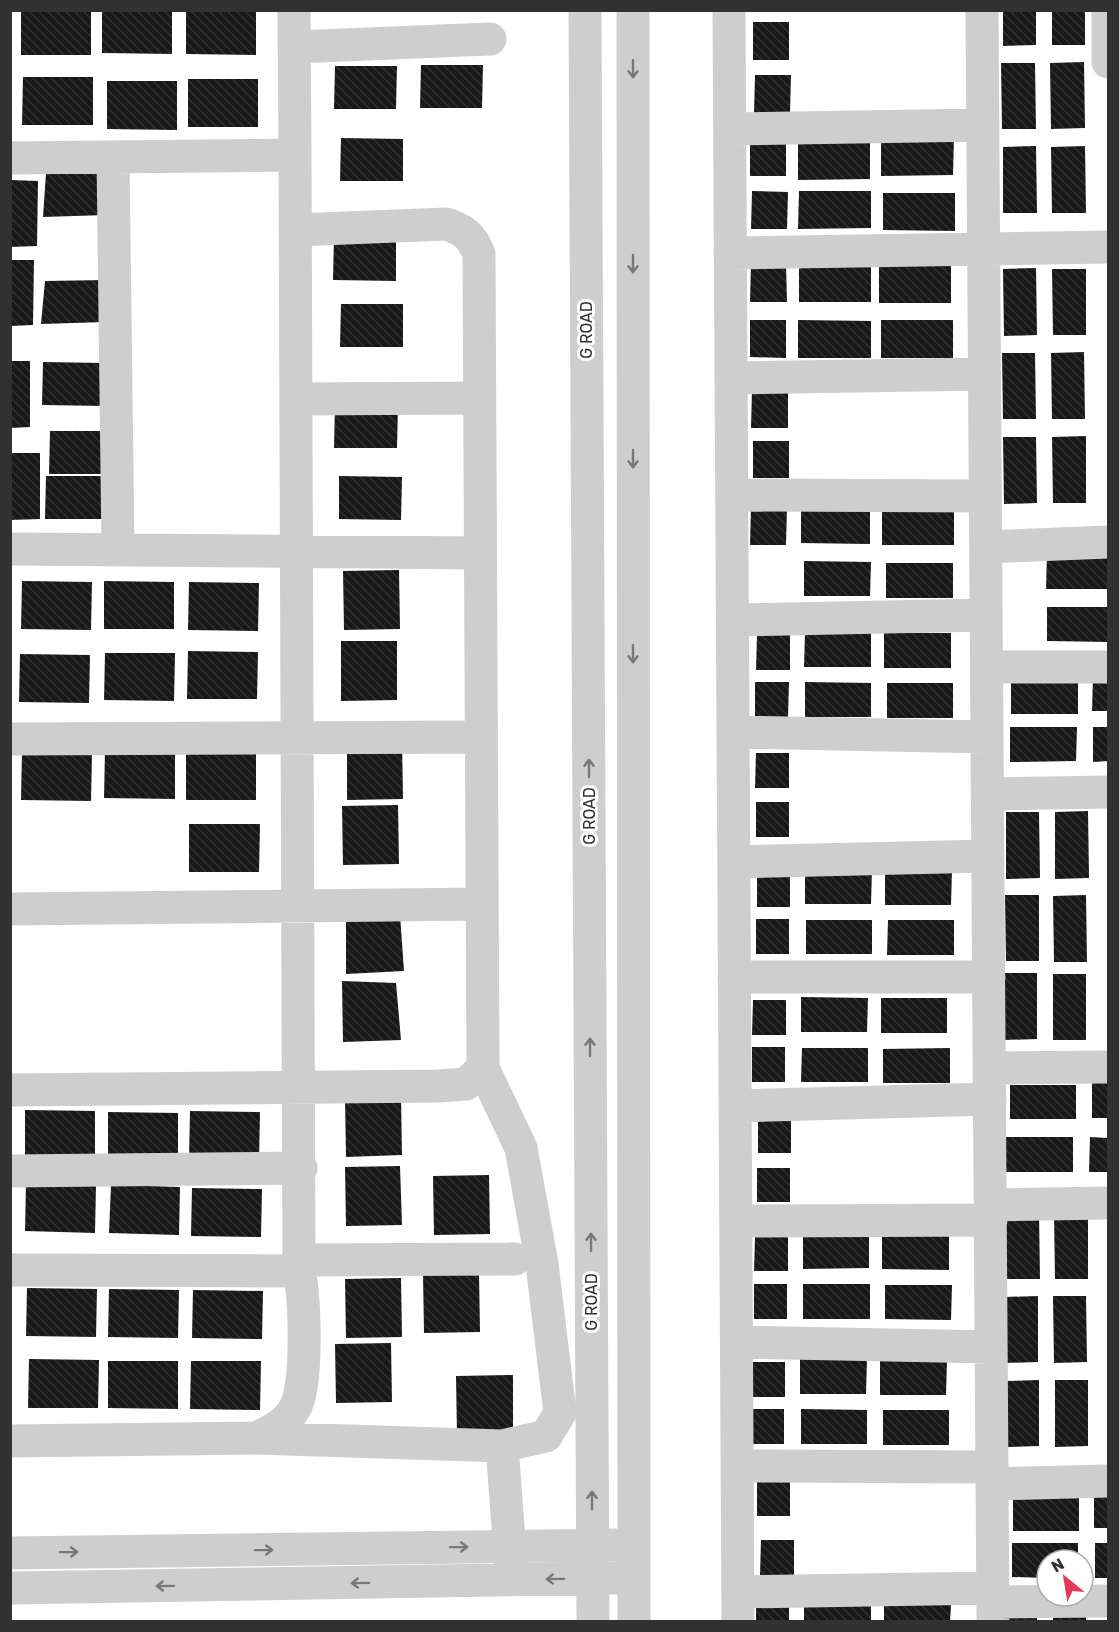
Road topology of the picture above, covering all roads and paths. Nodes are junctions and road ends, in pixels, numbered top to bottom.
1 (294, 10) edge
2 (585, 10) edge
3 (633, 10) edge
4 (729, 10) edge
5 (982, 10) edge
6 (1108, 10) edge
7 (490, 39) dead end
8 (294, 47) junction
9 (1108, 62) edge
10 (983, 125) junction
11 (730, 129) junction
12 (295, 155) junction
13 (113, 157) junction
14 (10, 158) edge
15 (296, 230) junction
16 (1108, 247) edge
17 (984, 249) junction
18 (730, 253) junction
19 (984, 374) junction
20 (731, 378) junction
21 (479, 398) junction
22 (297, 399) junction
23 (732, 495) junction
24 (985, 496) junction
25 (1108, 542) edge
26 (986, 547) junction
27 (10, 549) edge
28 (118, 550) junction
29 (297, 551) junction
30 (480, 553) junction
31 (986, 615) junction
32 (733, 620) junction
33 (987, 667) junction
34 (1108, 667) edge
35 (733, 732) junction
36 (298, 736) junction
37 (481, 737) junction
38 (987, 737) junction
39 (10, 739) edge
40 (1108, 792) edge
41 (988, 794) junction
42 (988, 856) junction
43 (734, 862) junction
44 (482, 904) junction
45 (299, 906) junction
46 (10, 909) edge
47 (734, 977) junction
48 (989, 977) junction
49 (1108, 1067) edge
50 (483, 1068) junction
51 (990, 1084) junction
52 (300, 1087) junction
53 (10, 1090) edge
54 (735, 1107) junction
55 (301, 1167) junction
56 (10, 1171) edge
57 (1108, 1203) edge
58 (991, 1212) junction
59 (736, 1221) junction
60 (515, 1259) dead end
61 (300, 1265) junction
62 (10, 1270) edge
63 (737, 1342) junction
64 (991, 1347) junction
65 (257, 1438) junction
66 (10, 1441) edge
67 (502, 1446) junction
68 (737, 1466) junction
69 (992, 1475) junction
70 (1108, 1481) edge
71 (592, 1545) junction
72 (634, 1545) junction
73 (511, 1546) junction
74 (10, 1553) edge
75 (634, 1578) junction
76 (592, 1579) junction
77 (512, 1580) junction
78 (10, 1588) edge
79 (1108, 1601) edge
80 (993, 1604) edge
81 (738, 1607) edge
82 (592, 1622) edge
83 (634, 1622) edge

1 - 8 street
71 -> 2 street, G ROAD
3 -> 72 street
4 - 11 street
5 - 10 street
6 - 9 street
7 - 8 street
8 - 12 street
10 - 11 street
10 - 17 street
11 - 18 street
12 - 13 street
12 - 15 street
13 - 14 street
13 - 28 street
15 - 21 street
15 - 22 street
16 - 17 street
17 - 18 street
17 - 19 street
18 - 20 street
19 - 20 street
19 - 24 street
20 - 23 street
21 - 22 street
21 - 30 street
22 - 29 street
23 - 24 street
23 - 32 street
24 - 26 street
25 - 26 street
26 - 31 street
27 - 28 street
28 - 29 street
29 - 30 street
29 - 36 street
30 - 37 street
31 - 32 street
31 - 33 street
32 - 35 street
33 - 34 street
33 - 38 street
35 - 38 street
35 - 43 street
36 - 37 street
36 - 39 street
36 - 45 street
37 - 44 street
38 - 41 street
40 - 41 street
41 - 42 street
42 - 43 street
42 - 48 street
43 - 47 street
44 - 45 street
44 - 50 street
45 - 46 street
45 - 52 street
47 - 48 street
47 - 54 street
48 - 51 street
49 - 51 street
50 - 52 street
50 - 67 street
51 - 54 street
51 - 58 street
52 - 53 street
52 - 55 street
54 - 59 street
55 - 56 street
55 - 61 street
57 - 58 street
58 - 59 street
58 - 64 street
59 - 63 street
60 - 61 street
61 - 62 street
61 - 65 street
63 - 64 street
63 - 68 street
64 - 69 street
65 - 66 street
65 - 67 street
67 - 73 street
68 - 69 street
68 - 81 street
69 - 70 street
69 - 80 street
71 - 72 street
71 - 73 street
71 - 76 street, G ROAD
72 - 75 street
74 -> 73 street
73 - 77 street
75 - 76 street
75 - 83 street
76 -> 77 street
76 - 82 street, G ROAD
77 -> 78 street
79 - 80 street
80 - 81 street

